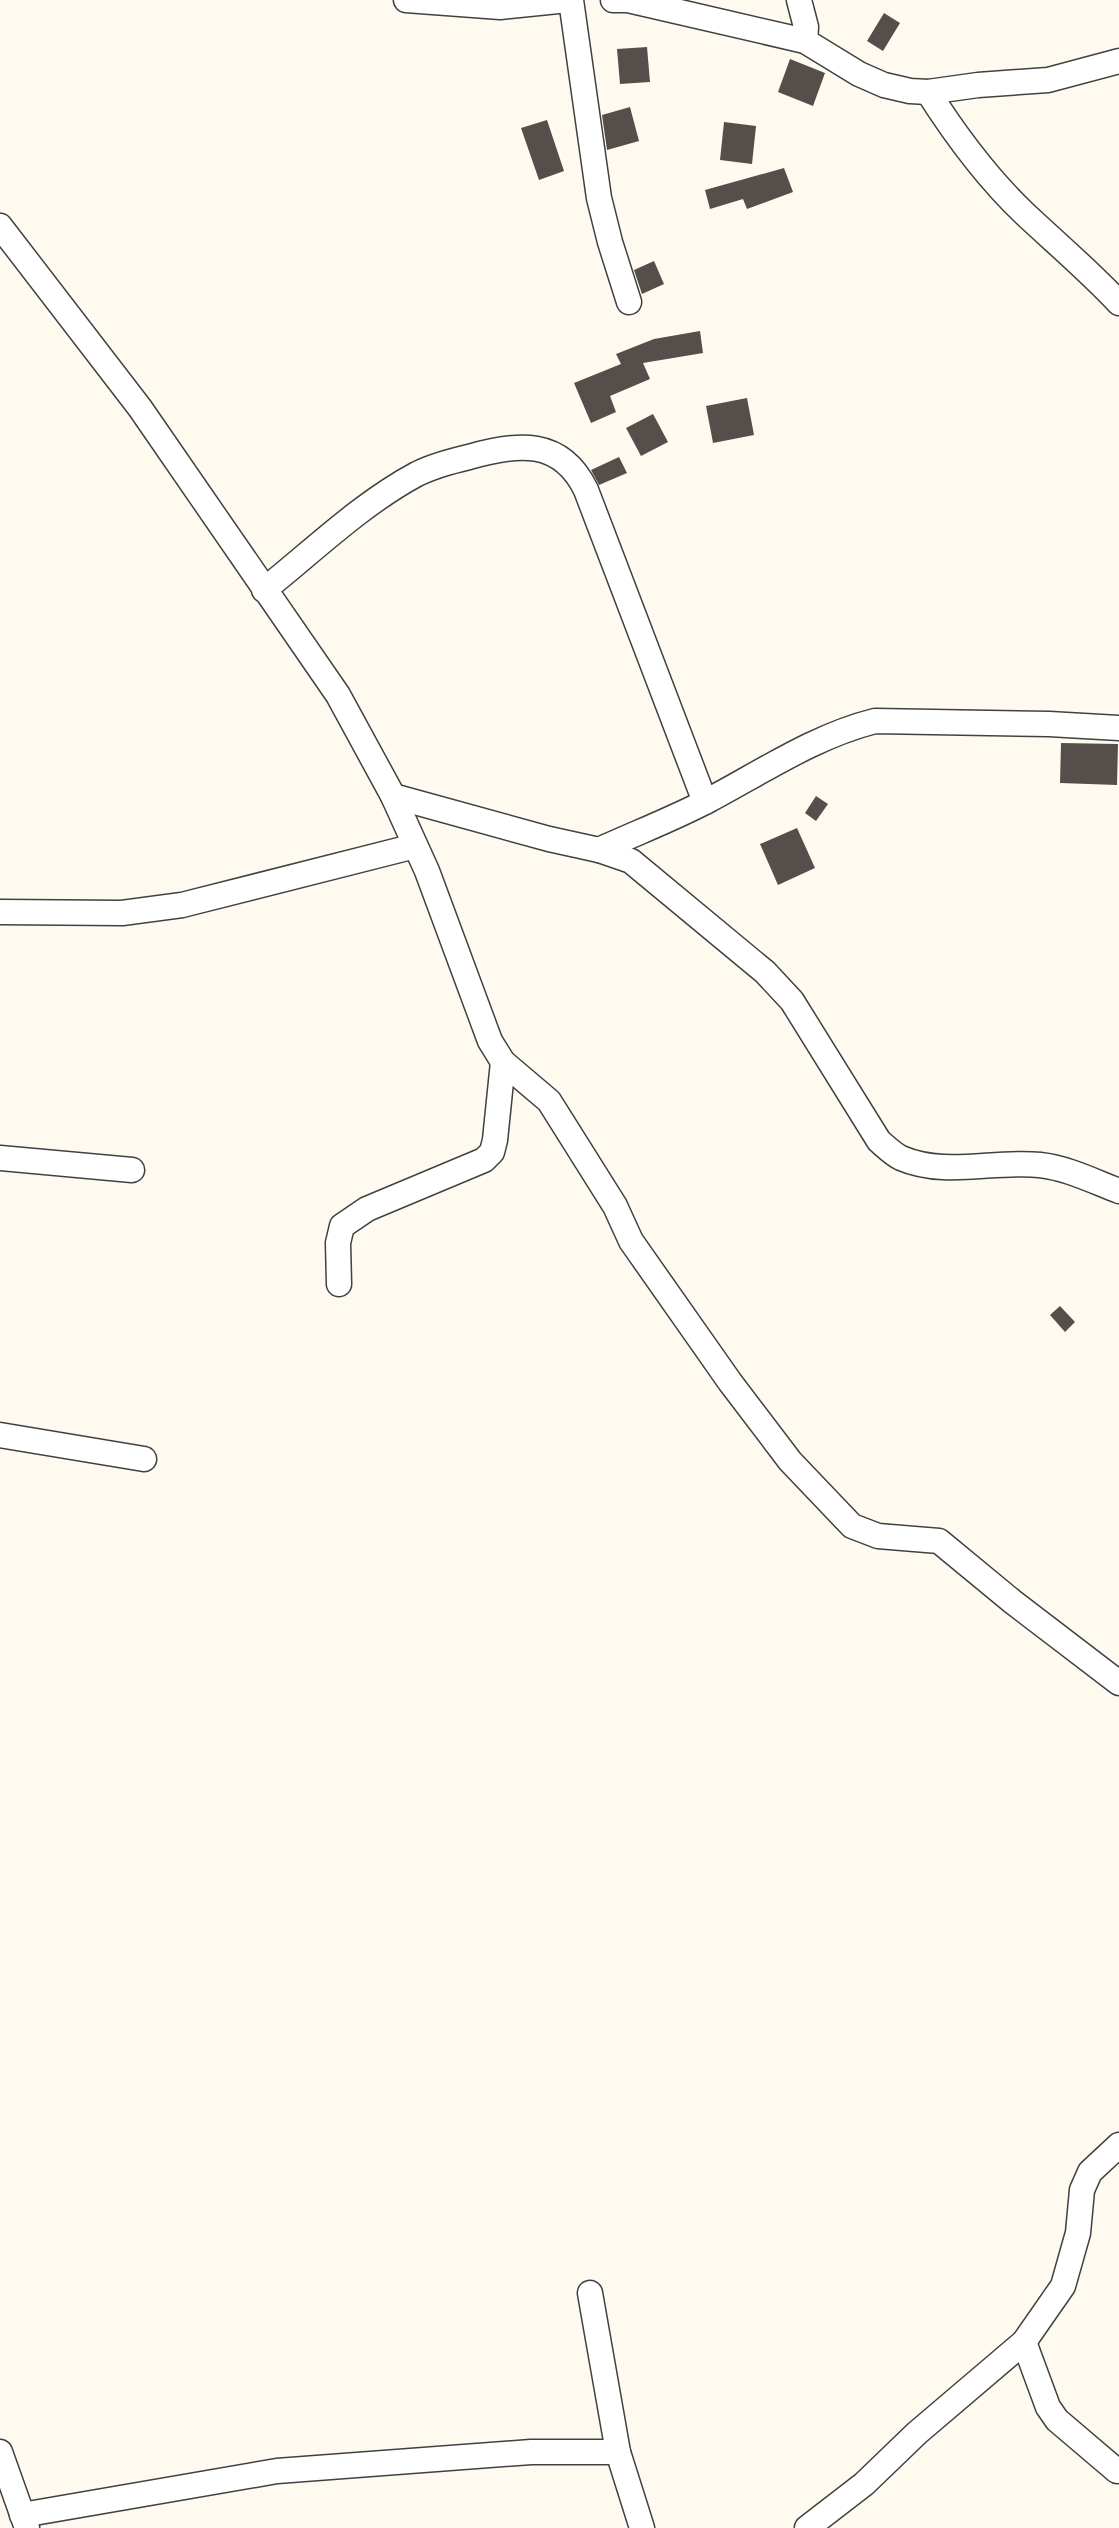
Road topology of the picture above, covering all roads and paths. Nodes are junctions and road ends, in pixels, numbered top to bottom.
1 (406, 0) edge
2 (569, 0) edge
3 (613, 0) edge
4 (799, 0) edge
5 (805, 41) junction
6 (1119, 61) edge
7 (928, 92) junction
8 (0, 226) edge
9 (629, 302) dead end
10 (1119, 303) edge
11 (264, 590) junction
12 (1119, 728) edge
13 (393, 796) junction
14 (705, 802) junction
15 (415, 846) junction
16 (599, 850) junction
17 (0, 912) edge
18 (503, 1062) junction
19 (0, 1158) edge
20 (132, 1170) dead end
21 (1119, 1191) edge
22 (339, 1284) dead end
23 (0, 1435) edge
24 (144, 1459) dead end
25 (1119, 1683) edge
26 (1119, 2145) edge
27 (590, 2293) dead end
28 (1024, 2342) junction
29 (0, 2452) edge
30 (618, 2452) junction
31 (1117, 2471) dead end
32 (25, 2521) edge
33 (642, 2528) edge
34 (807, 2528) edge

1 - 2 street
2 - 9 street
3 - 5 street
4 - 5 street
5 - 7 street
6 - 7 street
7 - 10 street
8 - 11 street
11 - 13 street
11 - 14 street
12 - 14 street
13 - 15 street
13 - 16 street
14 - 16 street
15 - 17 street
15 - 18 street
16 - 21 street
18 - 22 street
18 - 25 street
19 - 20 street
23 - 24 street
26 - 28 street
27 - 30 street
28 - 31 street
28 - 34 street
29 - 32 street
30 - 32 street
30 - 33 street

